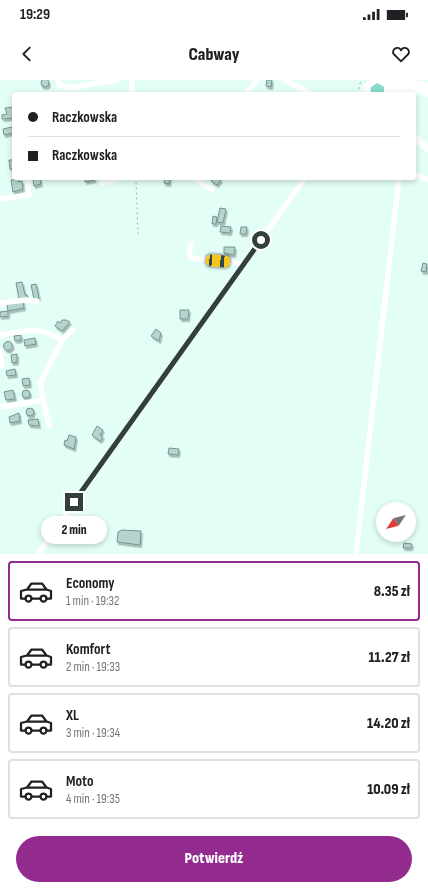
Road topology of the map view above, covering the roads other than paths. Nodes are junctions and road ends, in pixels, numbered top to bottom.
1 (58, 80) edge
2 (117, 80) edge
3 (132, 80) edge
4 (257, 80) edge
5 (285, 80) edge
6 (371, 81) edge
7 (383, 81) edge
8 (428, 87) edge
9 (132, 92) edge
10 (248, 92) edge
11 (307, 92) edge
12 (367, 92) edge
13 (389, 92) edge
14 (392, 92) edge
15 (428, 94) edge
16 (416, 139) edge
17 (428, 149) edge
18 (416, 175) edge
19 (27, 180) edge
20 (113, 180) edge
21 (196, 180) edge
22 (304, 180) edge
23 (399, 180) edge
24 (428, 180) edge
25 (102, 183) dead end
26 (212, 190) dead end
27 (0, 199) edge
28 (191, 244) dead end
29 (243, 265) junction
30 (37, 301) dead end
31 (0, 303) edge
32 (73, 330) dead end
33 (0, 335) edge
34 (62, 340) junction
35 (0, 351) edge
36 (2, 366) dead end
37 (43, 400) junction
38 (0, 407) edge
39 (49, 426) dead end
40 (38, 554) edge
41 (356, 554) edge

1 - 2 street
3 - 9 street
4 - 10 street
5 - 11 street
6 - 12 main road
7 - 8 highway
7 - 13 main road
14 - 15 highway
16 - 17 main road
18 - 24 street
19 - 27 street
20 - 25 street
21 - 26 street
22 - 29 street
23 - 41 street
28 - 29 street
29 - 40 street
30 - 31 street
32 - 34 street
33 - 34 street
34 - 37 street
35 - 36 street
37 - 38 street
37 - 39 street

